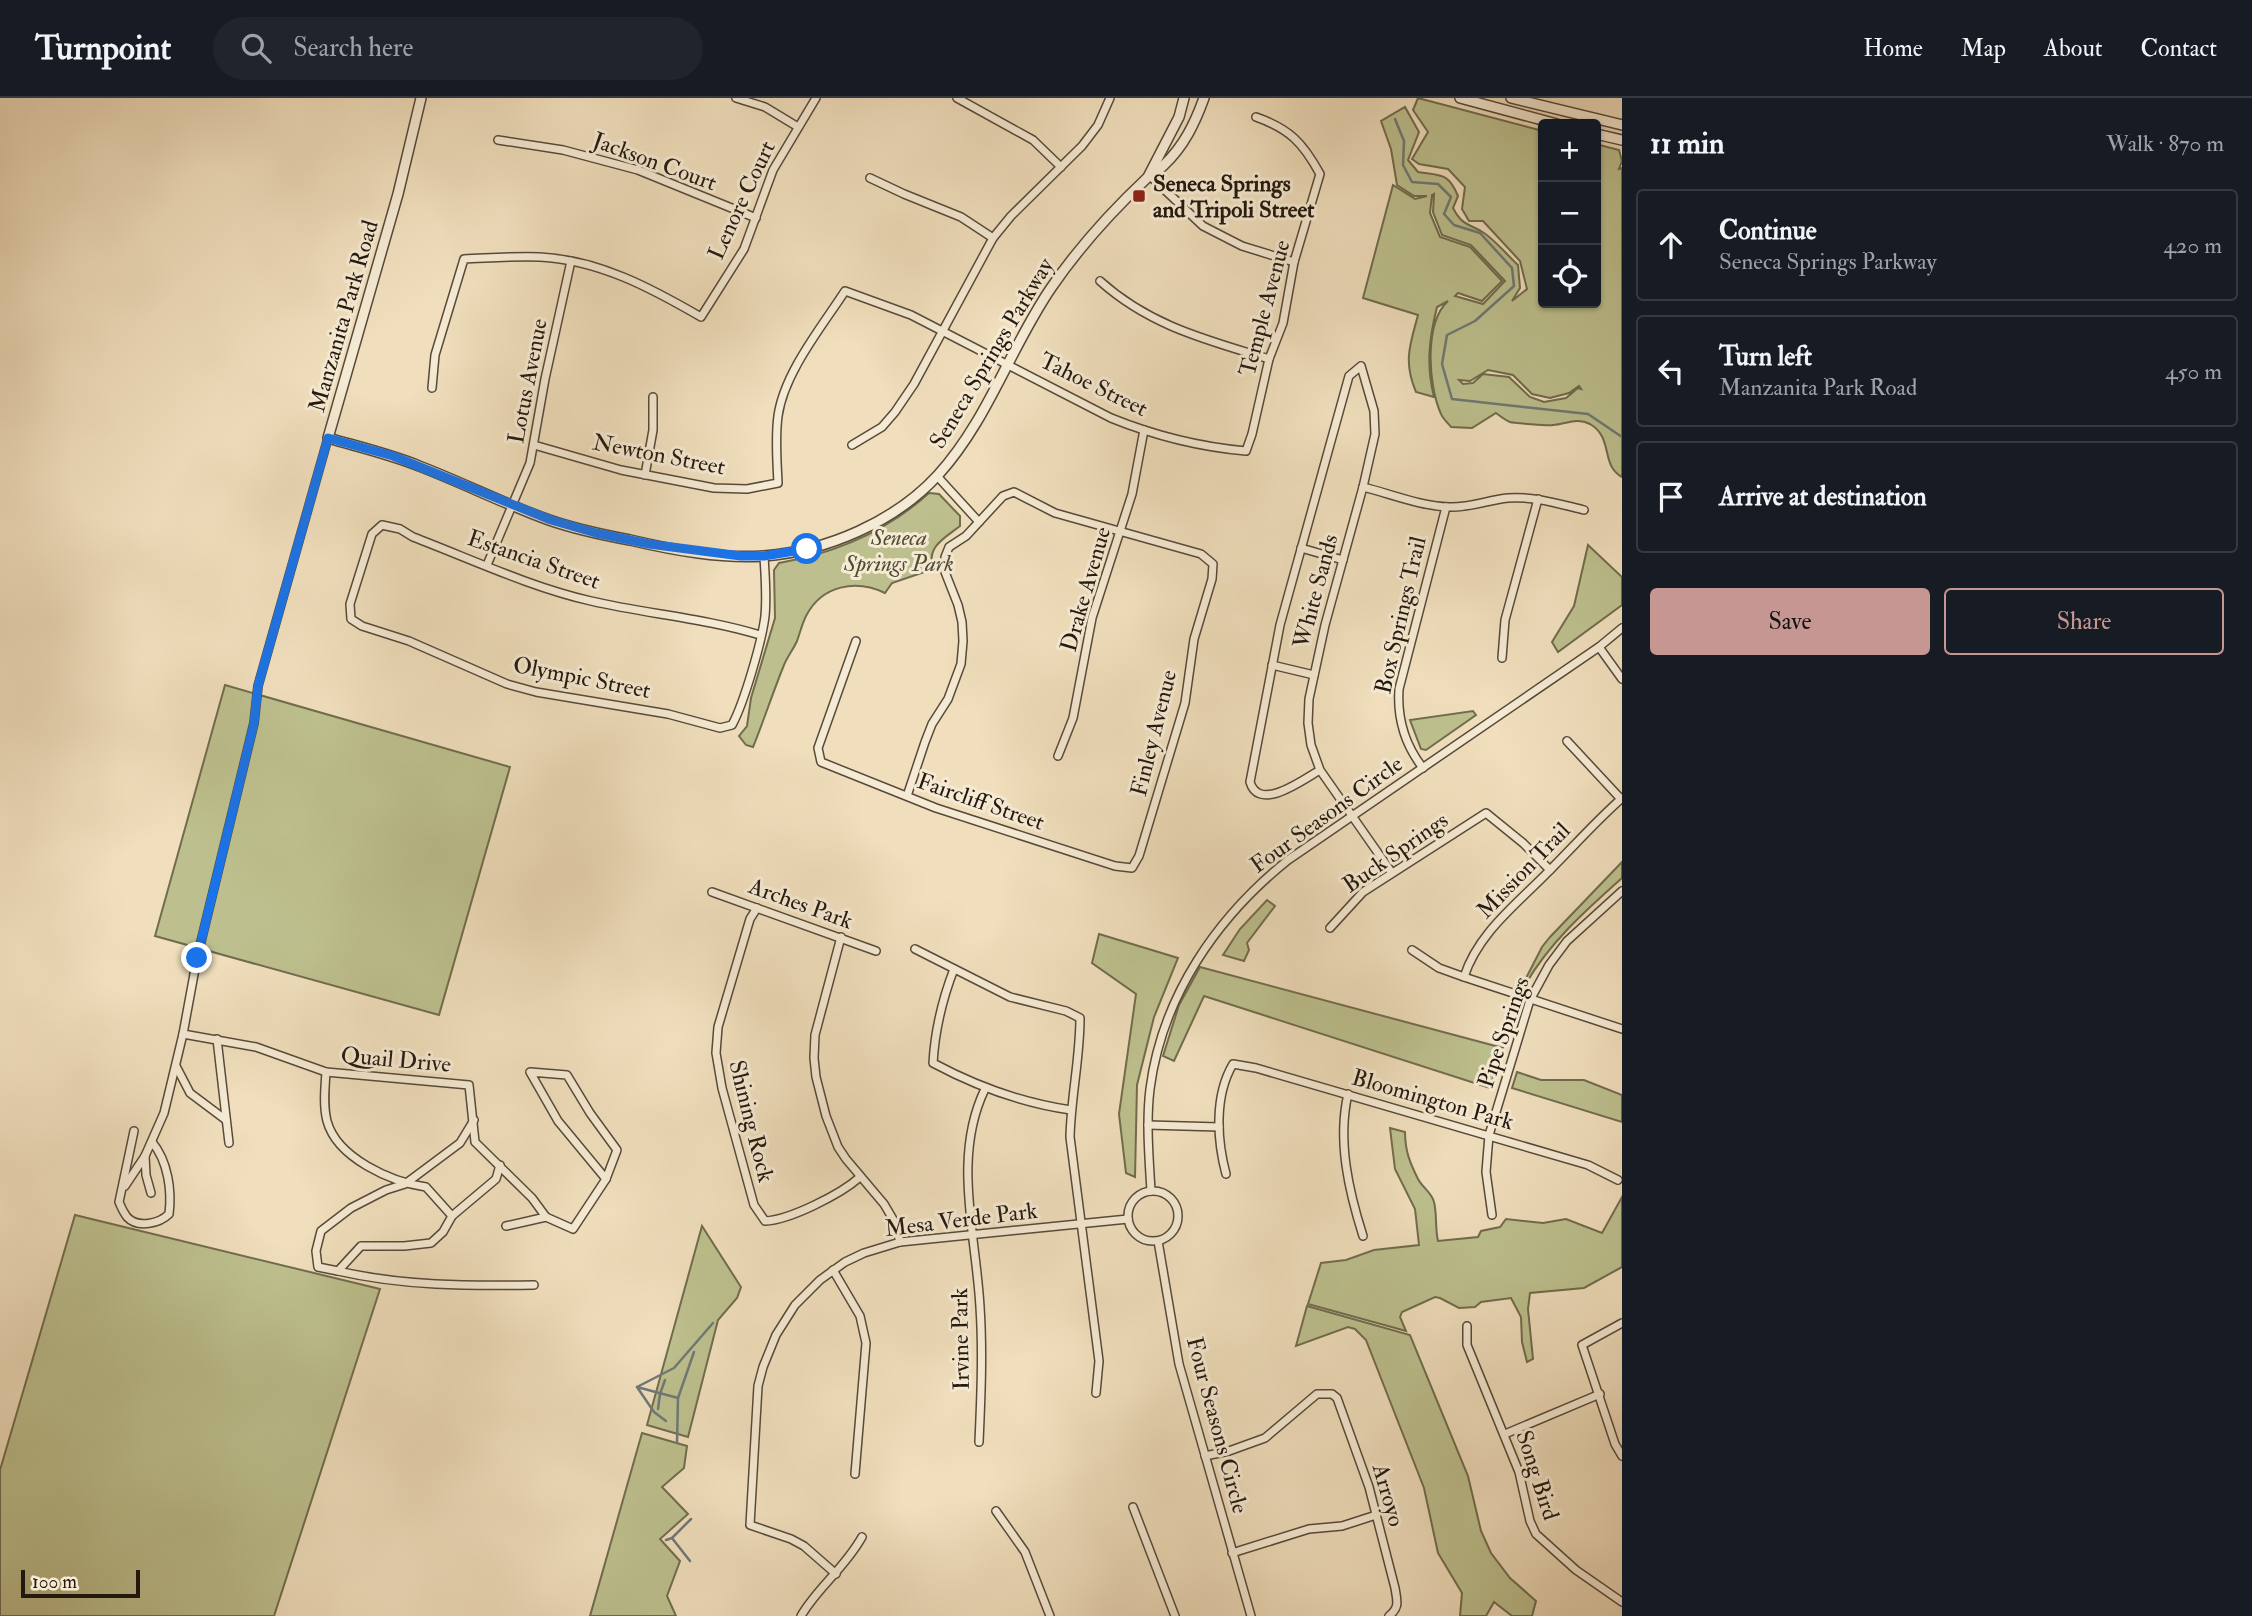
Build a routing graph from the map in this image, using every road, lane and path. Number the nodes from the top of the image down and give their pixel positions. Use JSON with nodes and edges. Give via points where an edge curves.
{"nodes":[{"id":1,"x":421,"y":98,"type":"edge"},
{"id":2,"x":736,"y":98,"type":"edge"},
{"id":3,"x":816,"y":98,"type":"edge"},
{"id":4,"x":957,"y":98,"type":"edge"},
{"id":5,"x":1110,"y":98,"type":"edge"},
{"id":6,"x":1184,"y":98,"type":"edge"},
{"id":7,"x":1204,"y":98,"type":"edge"},
{"id":8,"x":1460,"y":98,"type":"edge"},
{"id":9,"x":1511,"y":98,"type":"edge"},
{"id":10,"x":1256,"y":117,"type":"dead end"},
{"id":11,"x":1538,"y":119,"type":"edge"},
{"id":12,"x":1618,"y":125,"type":"edge"},
{"id":13,"x":797,"y":127,"type":"junction"},
{"id":14,"x":1601,"y":135,"type":"edge"},
{"id":15,"x":1619,"y":139,"type":"edge"},
{"id":16,"x":498,"y":140,"type":"dead end"},
{"id":17,"x":1061,"y":167,"type":"junction"},
{"id":18,"x":1149,"y":176,"type":"junction"},
{"id":19,"x":870,"y":178,"type":"dead end"},
{"id":20,"x":756,"y":218,"type":"junction"},
{"id":21,"x":993,"y":238,"type":"junction"},
{"id":22,"x":571,"y":261,"type":"junction"},
{"id":23,"x":1294,"y":262,"type":"junction"},
{"id":24,"x":1100,"y":281,"type":"dead end"},
{"id":25,"x":943,"y":330,"type":"junction"},
{"id":26,"x":1269,"y":359,"type":"junction"},
{"id":27,"x":1008,"y":363,"type":"junction"},
{"id":28,"x":432,"y":388,"type":"dead end"},
{"id":29,"x":653,"y":397,"type":"dead end"},
{"id":30,"x":1144,"y":430,"type":"junction"},
{"id":31,"x":328,"y":438,"type":"junction"},
{"id":32,"x":534,"y":445,"type":"junction"},
{"id":33,"x":852,"y":446,"type":"dead end"},
{"id":34,"x":1246,"y":451,"type":"joint"},
{"id":35,"x":645,"y":475,"type":"junction"},
{"id":36,"x":937,"y":476,"type":"junction"},
{"id":37,"x":778,"y":483,"type":"joint"},
{"id":38,"x":1363,"y":487,"type":"junction"},
{"id":39,"x":1538,"y":499,"type":"junction"},
{"id":40,"x":512,"y":505,"type":"junction"},
{"id":41,"x":1446,"y":507,"type":"junction"},
{"id":42,"x":1584,"y":510,"type":"dead end"},
{"id":43,"x":979,"y":522,"type":"junction"},
{"id":44,"x":1121,"y":530,"type":"junction"},
{"id":45,"x":1301,"y":548,"type":"junction"},
{"id":46,"x":764,"y":556,"type":"junction"},
{"id":47,"x":1343,"y":560,"type":"junction"},
{"id":48,"x":487,"y":565,"type":"junction"},
{"id":49,"x":351,"y":619,"type":"joint"},
{"id":50,"x":1622,"y":628,"type":"edge"},
{"id":51,"x":760,"y":635,"type":"junction"},
{"id":52,"x":856,"y":641,"type":"dead end"},
{"id":53,"x":1599,"y":647,"type":"junction"},
{"id":54,"x":1502,"y":658,"type":"dead end"},
{"id":55,"x":1272,"y":665,"type":"junction"},
{"id":56,"x":1314,"y":675,"type":"junction"},
{"id":57,"x":1622,"y":679,"type":"edge"},
{"id":58,"x":1567,"y":741,"type":"dead end"},
{"id":59,"x":1058,"y":756,"type":"dead end"},
{"id":60,"x":1423,"y":768,"type":"junction"},
{"id":61,"x":1320,"y":770,"type":"junction"},
{"id":62,"x":907,"y":796,"type":"junction"},
{"id":63,"x":1621,"y":799,"type":"edge"},
{"id":64,"x":1352,"y":817,"type":"junction"},
{"id":65,"x":1132,"y":868,"type":"joint"},
{"id":66,"x":1550,"y":870,"type":"junction"},
{"id":67,"x":1392,"y":873,"type":"junction"},
{"id":68,"x":1622,"y":891,"type":"edge"},
{"id":69,"x":712,"y":892,"type":"dead end"},
{"id":70,"x":757,"y":908,"type":"junction"},
{"id":71,"x":1330,"y":928,"type":"dead end"},
{"id":72,"x":841,"y":937,"type":"junction"},
{"id":73,"x":915,"y":949,"type":"dead end"},
{"id":74,"x":1412,"y":950,"type":"dead end"},
{"id":75,"x":876,"y":951,"type":"dead end"},
{"id":76,"x":954,"y":969,"type":"junction"},
{"id":77,"x":1464,"y":977,"type":"junction"},
{"id":78,"x":1530,"y":1000,"type":"junction"},
{"id":79,"x":1622,"y":1029,"type":"edge"},
{"id":80,"x":183,"y":1034,"type":"junction"},
{"id":81,"x":217,"y":1039,"type":"junction"},
{"id":82,"x":176,"y":1065,"type":"junction"},
{"id":83,"x":326,"y":1072,"type":"junction"},
{"id":84,"x":985,"y":1089,"type":"junction"},
{"id":85,"x":1348,"y":1094,"type":"junction"},
{"id":86,"x":1071,"y":1110,"type":"junction"},
{"id":87,"x":474,"y":1120,"type":"junction"},
{"id":88,"x":226,"y":1121,"type":"junction"},
{"id":89,"x":1148,"y":1125,"type":"junction"},
{"id":90,"x":1219,"y":1127,"type":"junction"},
{"id":91,"x":134,"y":1131,"type":"dead end"},
{"id":92,"x":1489,"y":1135,"type":"junction"},
{"id":93,"x":152,"y":1142,"type":"junction"},
{"id":94,"x":229,"y":1143,"type":"dead end"},
{"id":95,"x":145,"y":1156,"type":"junction"},
{"id":96,"x":500,"y":1165,"type":"junction"},
{"id":97,"x":1226,"y":1174,"type":"dead end"},
{"id":98,"x":860,"y":1177,"type":"junction"},
{"id":99,"x":606,"y":1179,"type":"junction"},
{"id":100,"x":1618,"y":1180,"type":"dead end"},
{"id":101,"x":405,"y":1184,"type":"junction"},
{"id":102,"x":125,"y":1186,"type":"dead end"},
{"id":103,"x":1151,"y":1191,"type":"junction"},
{"id":104,"x":151,"y":1193,"type":"dead end"},
{"id":105,"x":1492,"y":1215,"type":"dead end"},
{"id":106,"x":452,"y":1216,"type":"junction"},
{"id":107,"x":546,"y":1217,"type":"junction"},
{"id":108,"x":1128,"y":1219,"type":"junction"},
{"id":109,"x":1081,"y":1224,"type":"junction"},
{"id":110,"x":506,"y":1226,"type":"dead end"},
{"id":111,"x":973,"y":1235,"type":"junction"},
{"id":112,"x":1363,"y":1236,"type":"dead end"},
{"id":113,"x":1158,"y":1241,"type":"junction"},
{"id":114,"x":900,"y":1242,"type":"junction"},
{"id":115,"x":833,"y":1270,"type":"junction"},
{"id":116,"x":338,"y":1271,"type":"junction"},
{"id":117,"x":534,"y":1285,"type":"dead end"},
{"id":118,"x":1622,"y":1323,"type":"edge"},
{"id":119,"x":1467,"y":1326,"type":"dead end"},
{"id":120,"x":1096,"y":1393,"type":"dead end"},
{"id":121,"x":1600,"y":1394,"type":"junction"},
{"id":122,"x":1505,"y":1434,"type":"junction"},
{"id":123,"x":979,"y":1442,"type":"dead end"},
{"id":124,"x":1205,"y":1456,"type":"junction"},
{"id":125,"x":1622,"y":1456,"type":"edge"},
{"id":126,"x":855,"y":1474,"type":"dead end"},
{"id":127,"x":1133,"y":1507,"type":"dead end"},
{"id":128,"x":996,"y":1511,"type":"dead end"},
{"id":129,"x":1376,"y":1515,"type":"junction"},
{"id":130,"x":862,"y":1537,"type":"dead end"},
{"id":131,"x":1232,"y":1553,"type":"junction"},
{"id":132,"x":836,"y":1574,"type":"junction"},
{"id":133,"x":1622,"y":1602,"type":"edge"},
{"id":134,"x":801,"y":1616,"type":"edge"},
{"id":135,"x":1050,"y":1616,"type":"edge"},
{"id":136,"x":1175,"y":1616,"type":"edge"},
{"id":137,"x":1251,"y":1616,"type":"edge"},
{"id":138,"x":1389,"y":1616,"type":"edge"}],
"edges":[{"from":1,"to":31,"type":"street","name":"Manzanita Park Road"},
{"from":2,"to":13,"type":"street","via":[[765,107]]},
{"from":3,"to":13,"type":"street","name":"Lenore Court"},
{"from":4,"to":17,"type":"street","via":[[1033,140]]},
{"from":5,"to":17,"type":"street","via":[[1090,135]]},
{"from":6,"to":18,"type":"street","name":"Seneca Springs Parkway"},
{"from":7,"to":18,"type":"street","name":"Seneca Springs Parkway","via":[[1176,153]]},
{"from":8,"to":11,"type":"street"},
{"from":9,"to":12,"type":"street"},
{"from":10,"to":23,"type":"street","name":"Temple Avenue","via":[[1290,133],[1320,174]]},
{"from":13,"to":20,"type":"street","name":"Lenore Court","via":[[773,170]]},
{"from":14,"to":15,"type":"street"},
{"from":16,"to":20,"type":"street","name":"Jackson Court","via":[[563,150],[638,170]]},
{"from":17,"to":21,"type":"street"},
{"from":18,"to":23,"type":"street","via":[[1203,226],[1241,246]]},
{"from":18,"to":27,"type":"street","name":"Seneca Springs Parkway","via":[[1072,259]]},
{"from":19,"to":21,"type":"street","via":[[961,217]]},
{"from":20,"to":22,"type":"street","name":"Lenore Court","via":[[744,249],[701,317],[630,279]]},
{"from":21,"to":25,"type":"street"},
{"from":22,"to":28,"type":"street","via":[[516,256],[464,260],[435,355]]},
{"from":22,"to":32,"type":"street","name":"Lotus Avenue"},
{"from":23,"to":26,"type":"street","name":"Temple Avenue","via":[[1287,307]]},
{"from":24,"to":26,"type":"street","via":[[1121,300],[1163,324]]},
{"from":25,"to":27,"type":"street","name":"Tahoe Street"},
{"from":25,"to":33,"type":"street","via":[[895,412],[882,427]]},
{"from":25,"to":37,"type":"street","name":"Tahoe Street","via":[[845,291],[789,378],[782,397],[776,447]]},
{"from":26,"to":34,"type":"street","name":"Temple Avenue"},
{"from":27,"to":30,"type":"street","name":"Tahoe Street","via":[[1111,418]]},
{"from":27,"to":36,"type":"street","name":"Seneca Springs Parkway","via":[[967,439]]},
{"from":29,"to":35,"type":"street"},
{"from":30,"to":34,"type":"street","name":"Tahoe Street"},
{"from":30,"to":44,"type":"street","name":"Drake Avenue"},
{"from":31,"to":40,"type":"street","name":"Seneca Springs Parkway","via":[[405,461]]},
{"from":31,"to":80,"type":"street","name":"Manzanita Park Road","via":[[258,686],[254,723]]},
{"from":32,"to":35,"type":"street","name":"Newton Street"},
{"from":32,"to":40,"type":"street","name":"Lotus Avenue"},
{"from":35,"to":37,"type":"street","name":"Newton Street","via":[[714,488],[747,489]]},
{"from":36,"to":43,"type":"street"},
{"from":36,"to":46,"type":"street","name":"Seneca Springs Parkway","via":[[901,507],[872,524],[807,549]]},
{"from":38,"to":41,"type":"street"},
{"from":38,"to":45,"type":"street","name":"White Sands","via":[[1375,423],[1361,366],[1349,376]]},
{"from":38,"to":47,"type":"street","name":"White Sands"},
{"from":39,"to":41,"type":"street","via":[[1509,498]]},
{"from":39,"to":42,"type":"street"},
{"from":39,"to":54,"type":"street","via":[[1505,620]]},
{"from":40,"to":46,"type":"street","name":"Seneca Springs Parkway","via":[[551,520],[649,544]]},
{"from":40,"to":48,"type":"street","name":"Lotus Avenue"},
{"from":41,"to":60,"type":"street","name":"Box Springs Trail","via":[[1399,689],[1401,723]]},
{"from":43,"to":44,"type":"street","via":[[1003,496],[1014,492],[1055,513]]},
{"from":43,"to":62,"type":"street","via":[[949,547],[944,557],[962,622],[961,664],[928,733]]},
{"from":44,"to":59,"type":"street","name":"Drake Avenue","via":[[1092,618],[1073,718]]},
{"from":44,"to":65,"type":"street","name":"Finley Avenue","via":[[1201,554],[1213,564],[1194,639],[1185,703]]},
{"from":45,"to":47,"type":"street"},
{"from":45,"to":55,"type":"street"},
{"from":46,"to":51,"type":"street","via":[[765,617]]},
{"from":47,"to":56,"type":"street","name":"White Sands"},
{"from":48,"to":49,"type":"street","name":"Estancia Street","via":[[382,525],[372,534],[350,604]]},
{"from":48,"to":51,"type":"street","name":"Estancia Street","via":[[592,601],[689,617]]},
{"from":49,"to":51,"type":"street","name":"Olympic Street","via":[[507,684],[720,728],[732,725],[739,713]]},
{"from":50,"to":53,"type":"street","name":"Four Seasons Circle"},
{"from":52,"to":62,"type":"street","name":"Faircliff Street","via":[[818,748],[821,762]]},
{"from":53,"to":57,"type":"street"},
{"from":53,"to":60,"type":"street","name":"Four Seasons Circle"},
{"from":55,"to":56,"type":"street"},
{"from":55,"to":61,"type":"street","via":[[1251,786],[1257,792],[1278,794]]},
{"from":56,"to":61,"type":"street","name":"White Sands","via":[[1307,723]]},
{"from":58,"to":63,"type":"street"},
{"from":60,"to":64,"type":"street","name":"Four Seasons Circle"},
{"from":61,"to":64,"type":"street","name":"White Sands"},
{"from":62,"to":65,"type":"street","name":"Faircliff Street","via":[[990,827]]},
{"from":63,"to":66,"type":"street","name":"Mission Trail"},
{"from":64,"to":67,"type":"street","name":"White Sands"},
{"from":64,"to":89,"type":"street","name":"Four Seasons Circle","via":[[1265,878],[1211,939],[1186,978],[1162,1037],[1150,1090]]},
{"from":66,"to":67,"type":"street","name":"Buck Springs","via":[[1486,813]]},
{"from":66,"to":77,"type":"street","name":"Mission Trail","via":[[1481,941]]},
{"from":67,"to":71,"type":"street","name":"Buck Springs","via":[[1363,892]]},
{"from":68,"to":78,"type":"street","name":"Pipe Springs","via":[[1561,947]]},
{"from":69,"to":70,"type":"street","name":"Arches Park"},
{"from":70,"to":72,"type":"street","name":"Arches Park"},
{"from":70,"to":98,"type":"street","name":"Shining Rock","via":[[718,1027],[716,1053],[754,1205],[765,1221],[779,1220],[834,1195]]},
{"from":72,"to":75,"type":"street","name":"Arches Park"},
{"from":72,"to":98,"type":"street","via":[[815,1035],[814,1058],[832,1134]]},
{"from":73,"to":76,"type":"street"},
{"from":74,"to":77,"type":"street","via":[[1439,968]]},
{"from":76,"to":84,"type":"street","via":[[935,1029],[933,1063]]},
{"from":76,"to":86,"type":"street","via":[[1010,997],[1080,1018]]},
{"from":77,"to":78,"type":"street"},
{"from":78,"to":79,"type":"street"},
{"from":78,"to":92,"type":"street","name":"Pipe Springs"},
{"from":80,"to":81,"type":"street"},
{"from":80,"to":82,"type":"street","name":"Manzanita Park Road"},
{"from":81,"to":83,"type":"street","via":[[256,1047]]},
{"from":81,"to":88,"type":"street"},
{"from":82,"to":88,"type":"street","via":[[190,1093]]},
{"from":82,"to":93,"type":"street","name":"Manzanita Park Road"},
{"from":83,"to":87,"type":"street","name":"Quail Drive","via":[[469,1085]]},
{"from":83,"to":101,"type":"street","via":[[327,1122],[342,1147]]},
{"from":84,"to":86,"type":"street"},
{"from":84,"to":111,"type":"street","name":"Irvine Park","via":[[968,1150]]},
{"from":85,"to":90,"type":"street","name":"Bloomington Park","via":[[1233,1064],[1224,1084]]},
{"from":85,"to":92,"type":"street","name":"Bloomington Park"},
{"from":85,"to":112,"type":"street","via":[[1343,1138]]},
{"from":86,"to":109,"type":"street"},
{"from":87,"to":96,"type":"street","via":[[475,1142]]},
{"from":87,"to":101,"type":"street","via":[[460,1143]]},
{"from":88,"to":94,"type":"street"},
{"from":89,"to":90,"type":"street"},
{"from":89,"to":103,"type":"street","name":"Four Seasons Circle"},
{"from":90,"to":97,"type":"street"},
{"from":91,"to":93,"type":"street","via":[[119,1202],[135,1222],[162,1221],[169,1214],[172,1194],[159,1150]]},
{"from":92,"to":100,"type":"street","name":"Bloomington Park","via":[[1588,1165]]},
{"from":92,"to":105,"type":"street","name":"Pipe Springs","via":[[1486,1172]]},
{"from":93,"to":95,"type":"street","name":"Manzanita Park Road"},
{"from":95,"to":102,"type":"street","name":"Manzanita Park Road"},
{"from":95,"to":104,"type":"street"},
{"from":96,"to":106,"type":"street","via":[[496,1179]]},
{"from":96,"to":107,"type":"street"},
{"from":98,"to":114,"type":"street","via":[[884,1203]]},
{"from":99,"to":99,"type":"street","via":[[617,1150],[567,1075],[530,1072],[558,1121]]},
{"from":99,"to":107,"type":"street","via":[[573,1229]]},
{"from":101,"to":106,"type":"street","via":[[426,1187]]},
{"from":101,"to":116,"type":"street","via":[[351,1208],[321,1231],[318,1267]]},
{"from":103,"to":108,"type":"street","via":[[1136,1197]]},
{"from":103,"to":113,"type":"street","via":[[1167,1195],[1177,1208],[1177,1225]]},
{"from":106,"to":116,"type":"street","via":[[431,1243],[361,1246]]},
{"from":107,"to":110,"type":"street"},
{"from":108,"to":109,"type":"street","name":"Mesa Verde Park"},
{"from":108,"to":113,"type":"street","via":[[1135,1234]]},
{"from":109,"to":111,"type":"street","name":"Mesa Verde Park"},
{"from":109,"to":120,"type":"street","via":[[1099,1361]]},
{"from":111,"to":114,"type":"street","name":"Mesa Verde Park"},
{"from":111,"to":123,"type":"street","name":"Irvine Park","via":[[982,1344]]},
{"from":113,"to":124,"type":"street","name":"Four Seasons Circle","via":[[1179,1364]]},
{"from":114,"to":115,"type":"street","name":"Mesa Verde Park","via":[[864,1253]]},
{"from":115,"to":126,"type":"street","via":[[860,1316],[866,1343]]},
{"from":115,"to":132,"type":"street","name":"Mesa Verde Park","via":[[795,1305],[762,1367],[755,1410],[750,1525],[804,1546]]},
{"from":116,"to":117,"type":"street","via":[[441,1286]]},
{"from":118,"to":121,"type":"street","via":[[1581,1345]]},
{"from":119,"to":122,"type":"street","name":"Song Bird","via":[[1467,1345]]},
{"from":121,"to":122,"type":"street"},
{"from":121,"to":125,"type":"street"},
{"from":122,"to":133,"type":"street","name":"Song Bird","via":[[1536,1534]]},
{"from":124,"to":129,"type":"street","name":"Arroyo","via":[[1265,1438],[1317,1394],[1332,1394],[1343,1413]]},
{"from":124,"to":131,"type":"street","name":"Four Seasons Circle"},
{"from":127,"to":136,"type":"street"},
{"from":128,"to":135,"type":"street","via":[[1025,1552]]},
{"from":129,"to":131,"type":"street"},
{"from":129,"to":138,"type":"street","name":"Arroyo","via":[[1398,1604]]},
{"from":130,"to":132,"type":"street"},
{"from":131,"to":137,"type":"street","name":"Four Seasons Circle"},
{"from":132,"to":134,"type":"street"}]}
